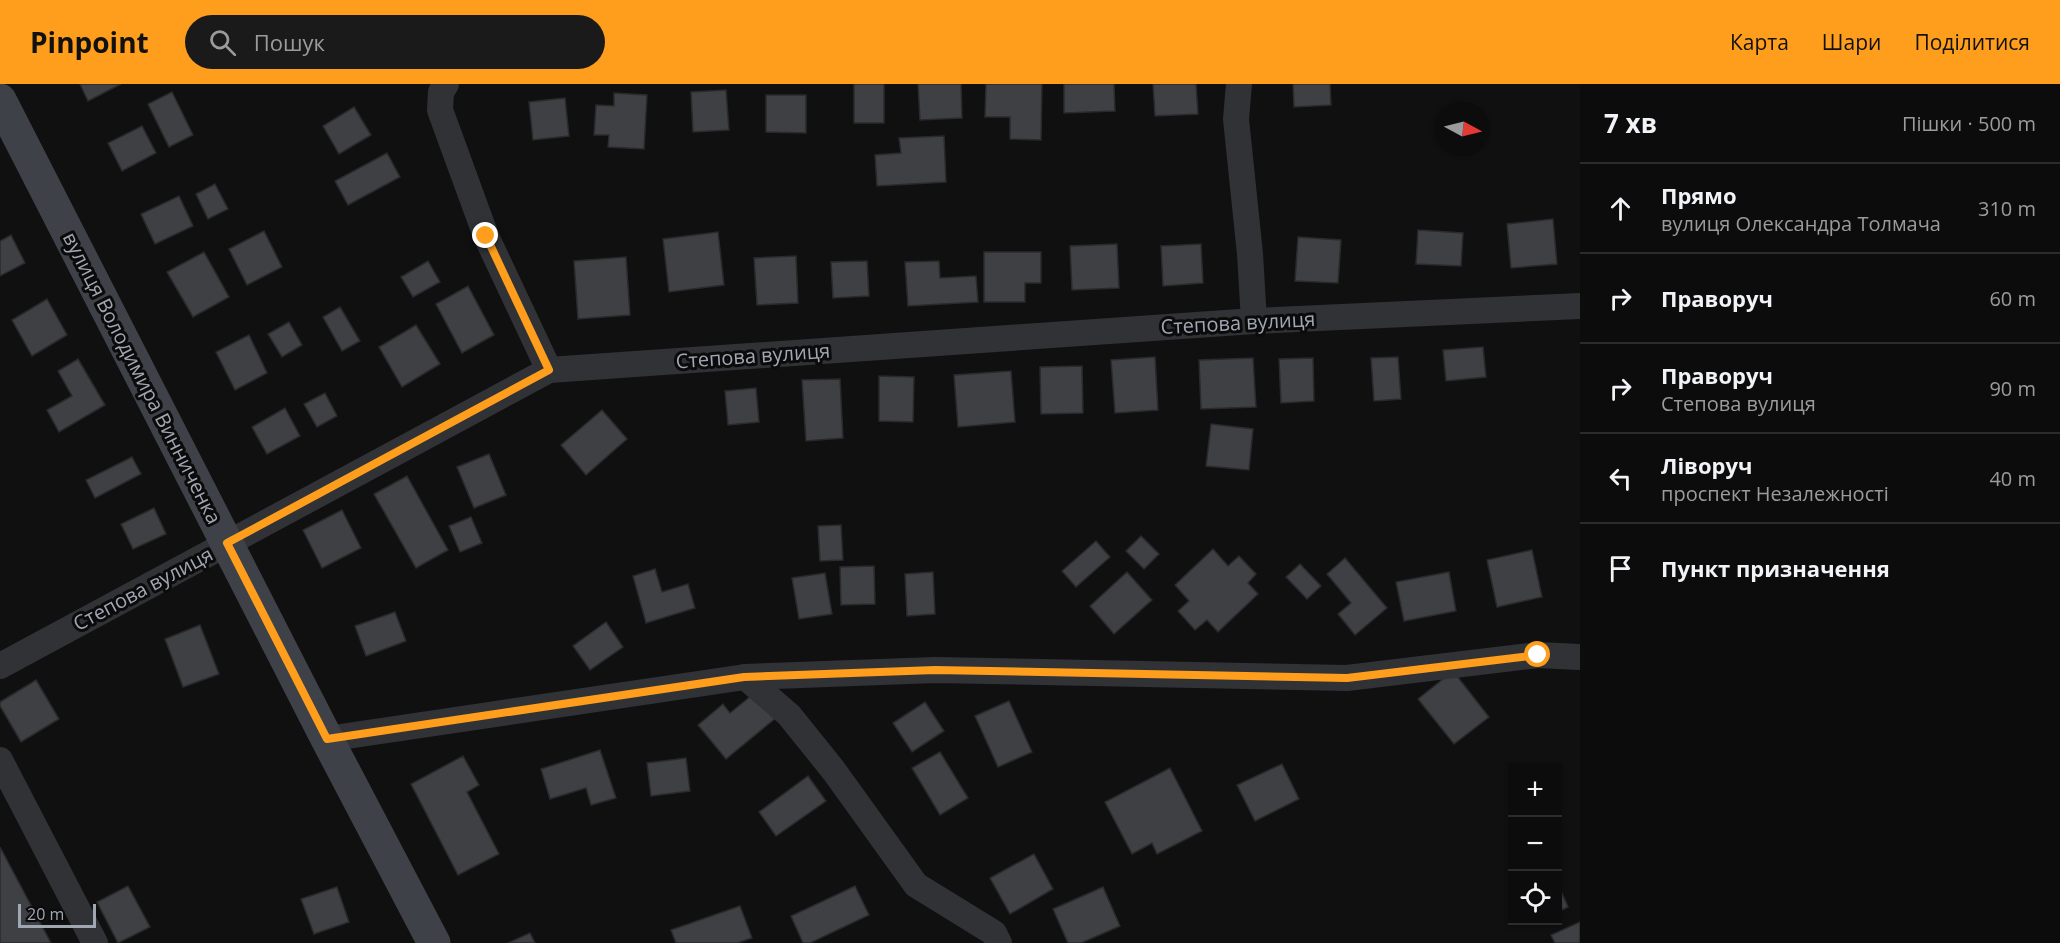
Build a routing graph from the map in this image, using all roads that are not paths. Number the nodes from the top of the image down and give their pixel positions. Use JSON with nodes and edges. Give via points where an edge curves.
{"nodes":[{"id":1,"x":446,"y":84,"type":"edge"},
{"id":2,"x":1239,"y":84,"type":"edge"},
{"id":3,"x":0,"y":100,"type":"edge"},
{"id":4,"x":1580,"y":306,"type":"edge"},
{"id":5,"x":1254,"y":321,"type":"junction"},
{"id":6,"x":549,"y":370,"type":"junction"},
{"id":7,"x":227,"y":543,"type":"junction"},
{"id":8,"x":1580,"y":657,"type":"edge"},
{"id":9,"x":0,"y":666,"type":"edge"},
{"id":10,"x":744,"y":677,"type":"junction"},
{"id":11,"x":327,"y":739,"type":"junction"},
{"id":12,"x":0,"y":760,"type":"edge"},
{"id":13,"x":95,"y":943,"type":"edge"},
{"id":14,"x":434,"y":943,"type":"edge"},
{"id":15,"x":999,"y":943,"type":"edge"}],
"edges":[{"from":1,"to":6,"type":"street","via":[[441,92],[444,121],[486,236]]},
{"from":2,"to":5,"type":"street","via":[[1236,119]]},
{"from":3,"to":7,"type":"main road","name":"вулиця Володимира Винниченка"},
{"from":4,"to":5,"type":"street","name":"Степова вулиця"},
{"from":5,"to":6,"type":"street","name":"Степова вулиця"},
{"from":6,"to":7,"type":"street","name":"Степова вулиця"},
{"from":7,"to":9,"type":"street","name":"Степова вулиця"},
{"from":7,"to":11,"type":"main road","name":"вулиця Володимира Винниченка"},
{"from":8,"to":10,"type":"street","via":[[1538,655],[1347,678],[935,670]]},
{"from":10,"to":11,"type":"street"},
{"from":10,"to":15,"type":"street","via":[[789,715],[916,885],[994,933]]},
{"from":11,"to":14,"type":"main road","name":"вулиця Володимира Винниченка"},
{"from":12,"to":13,"type":"street"}]}
